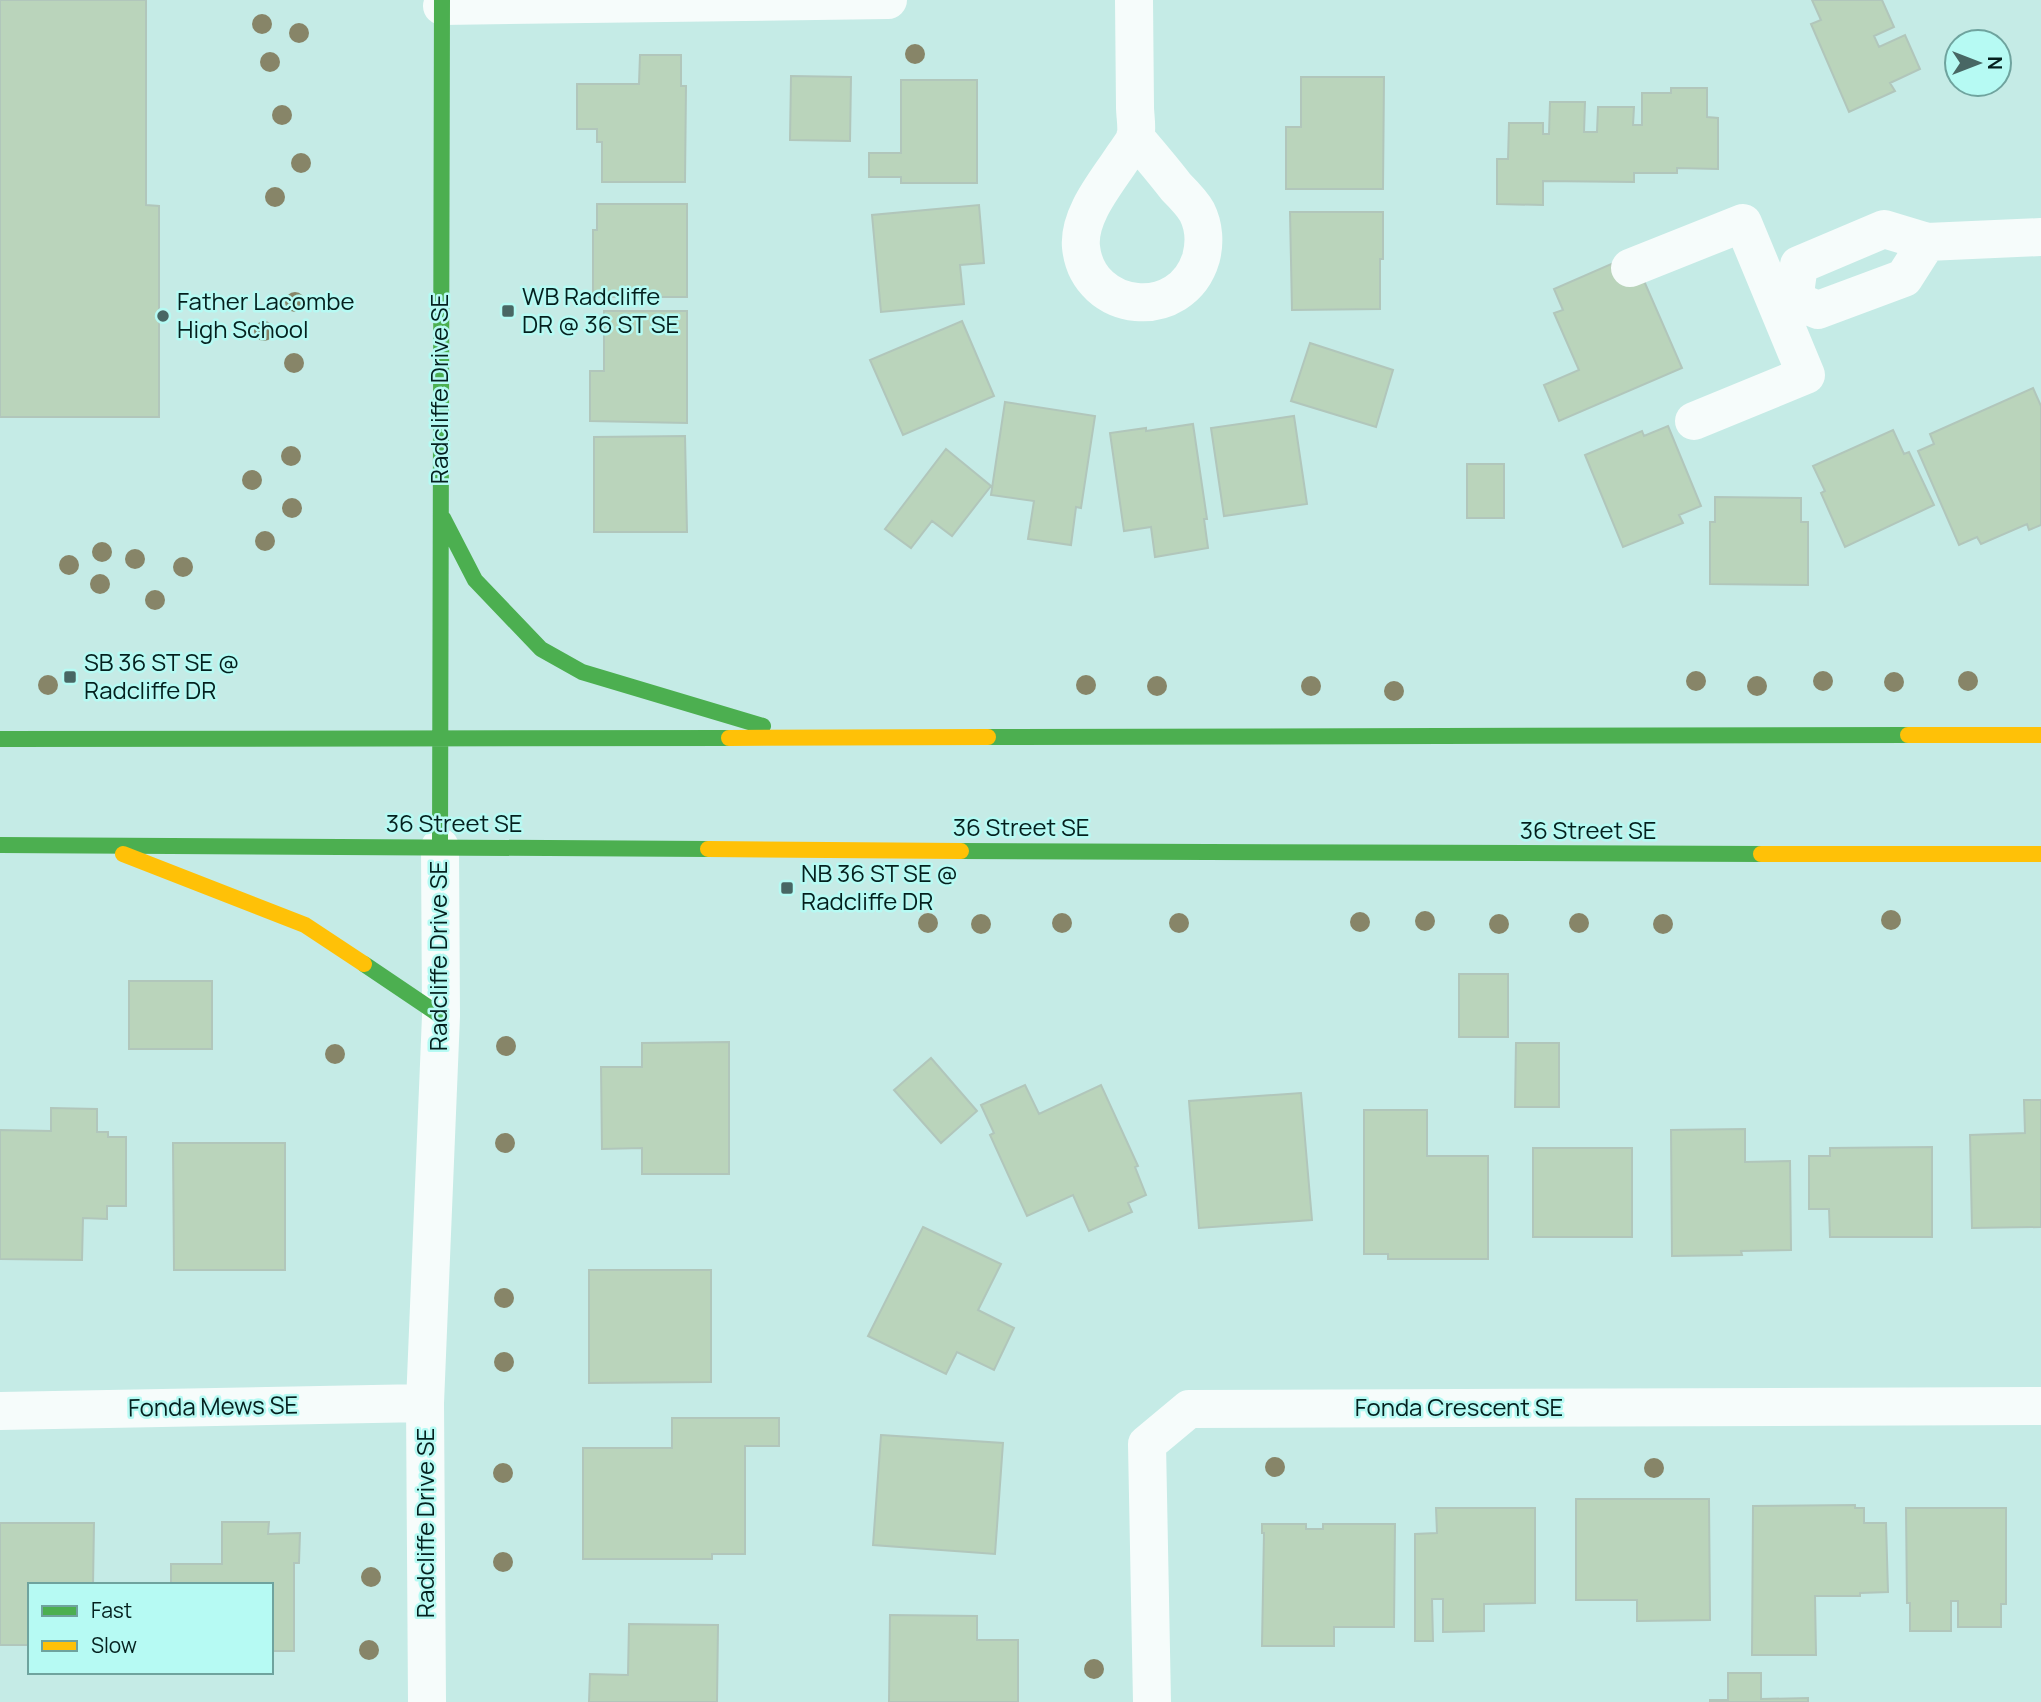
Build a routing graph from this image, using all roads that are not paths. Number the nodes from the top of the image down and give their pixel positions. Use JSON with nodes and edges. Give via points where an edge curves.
{"nodes":[{"id":1,"x":888,"y":0,"type":"edge"},
{"id":2,"x":1134,"y":0,"type":"edge"},
{"id":3,"x":442,"y":3,"type":"edge"},
{"id":4,"x":1135,"y":137,"type":"dead end"},
{"id":5,"x":2041,"y":237,"type":"edge"},
{"id":6,"x":1927,"y":242,"type":"junction"},
{"id":7,"x":1630,"y":268,"type":"dead end"},
{"id":8,"x":1786,"y":303,"type":"junction"},
{"id":9,"x":1694,"y":421,"type":"dead end"},
{"id":10,"x":440,"y":512,"type":"junction"},
{"id":11,"x":2041,"y":735,"type":"edge"},
{"id":12,"x":802,"y":738,"type":"junction"},
{"id":13,"x":0,"y":739,"type":"edge"},
{"id":14,"x":440,"y":739,"type":"junction"},
{"id":15,"x":0,"y":845,"type":"edge"},
{"id":16,"x":102,"y":845,"type":"junction"},
{"id":17,"x":440,"y":847,"type":"junction"},
{"id":18,"x":2041,"y":854,"type":"edge"},
{"id":19,"x":441,"y":1016,"type":"junction"},
{"id":20,"x":425,"y":1403,"type":"junction"},
{"id":21,"x":2041,"y":1406,"type":"edge"},
{"id":22,"x":0,"y":1411,"type":"edge"},
{"id":23,"x":427,"y":1702,"type":"edge"},
{"id":24,"x":1152,"y":1702,"type":"edge"}],
"edges":[{"from":1,"to":3,"type":"street"},
{"from":2,"to":4,"type":"street"},
{"from":3,"to":10,"type":"main road","name":"Radcliffe Drive SE"},
{"from":5,"to":6,"type":"street"},
{"from":6,"to":8,"type":"street","via":[[1904,278],[1818,310]]},
{"from":6,"to":8,"type":"street","via":[[1884,229],[1798,265]]},
{"from":7,"to":8,"type":"street","via":[[1743,223]]},
{"from":8,"to":9,"type":"street","via":[[1806,376]]},
{"from":10,"to":12,"type":"main road","via":[[475,580],[541,649],[582,672]]},
{"from":10,"to":14,"type":"main road","name":"Radcliffe Drive SE"},
{"from":11,"to":12,"type":"main road"},
{"from":12,"to":14,"type":"main road"},
{"from":13,"to":14,"type":"main road"},
{"from":14,"to":17,"type":"main road","name":"Radcliffe Drive SE"},
{"from":15,"to":16,"type":"main road","name":"36 Street SE"},
{"from":16,"to":17,"type":"main road","name":"36 Street SE"},
{"from":16,"to":19,"type":"main road","via":[[305,925]]},
{"from":17,"to":18,"type":"main road","name":"36 Street SE"},
{"from":17,"to":19,"type":"street","name":"Radcliffe Drive SE"},
{"from":19,"to":20,"type":"street","name":"Radcliffe Drive SE"},
{"from":20,"to":22,"type":"street","name":"Fonda Mews SE"},
{"from":20,"to":23,"type":"street","name":"Radcliffe Drive SE"},
{"from":21,"to":24,"type":"street","name":"Fonda Crescent SE","via":[[1189,1409],[1147,1444]]}]}
